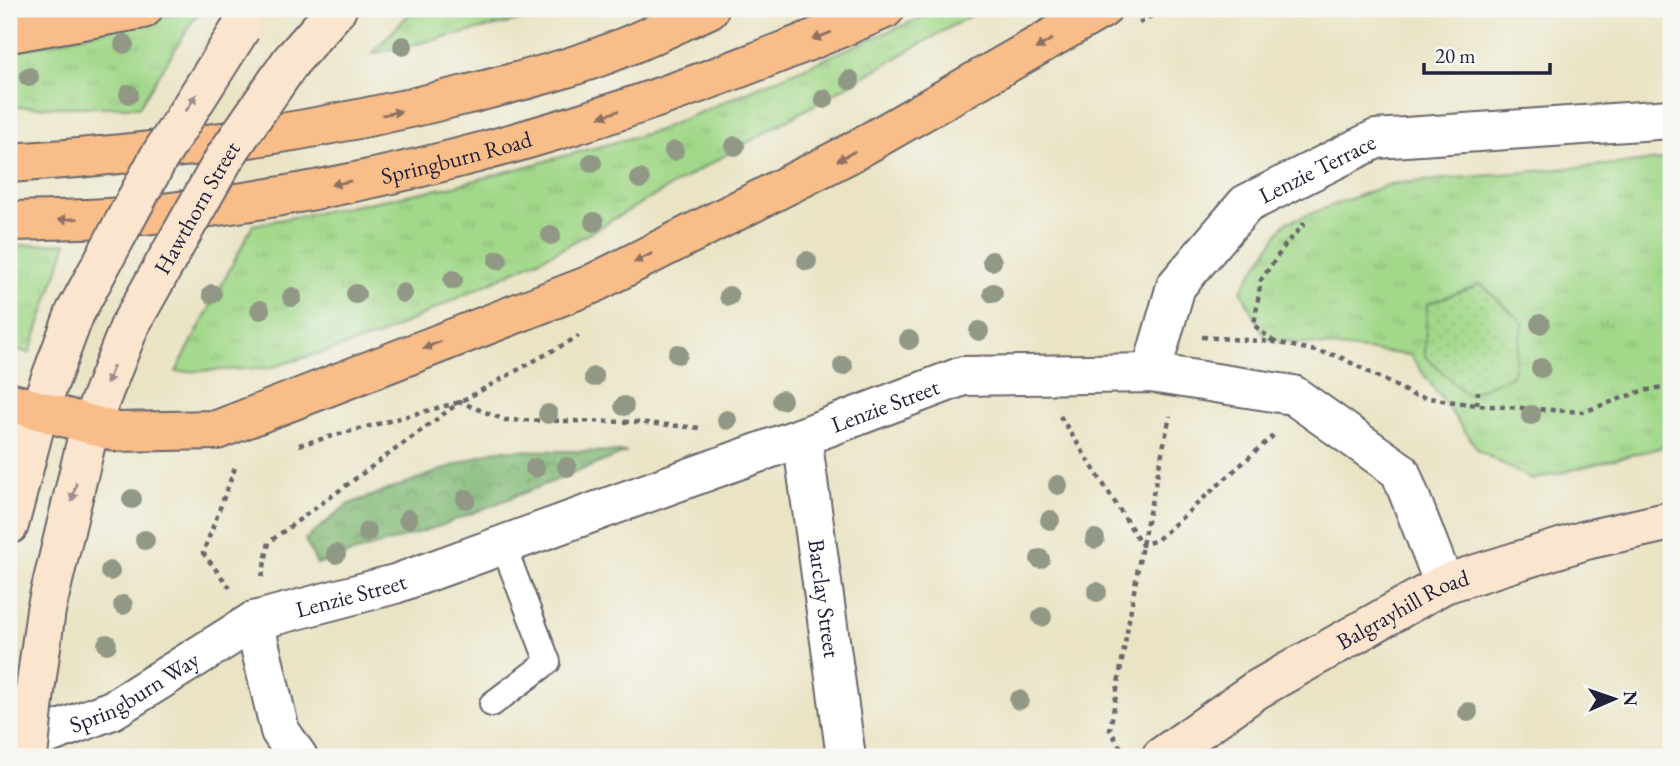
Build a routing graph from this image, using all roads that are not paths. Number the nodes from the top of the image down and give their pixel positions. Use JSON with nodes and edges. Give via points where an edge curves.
{"nodes":[{"id":1,"x":143,"y":9,"type":"edge"},
{"id":2,"x":709,"y":9,"type":"edge"},
{"id":3,"x":885,"y":9,"type":"edge"},
{"id":4,"x":1102,"y":9,"type":"edge"},
{"id":5,"x":316,"y":17,"type":"edge"},
{"id":6,"x":248,"y":18,"type":"edge"},
{"id":7,"x":9,"y":33,"type":"edge"},
{"id":8,"x":1671,"y":119,"type":"edge"},
{"id":9,"x":9,"y":163,"type":"edge"},
{"id":10,"x":9,"y":221,"type":"edge"},
{"id":11,"x":1164,"y":363,"type":"junction"},
{"id":12,"x":24,"y":406,"type":"edge"},
{"id":13,"x":90,"y":426,"type":"junction"},
{"id":14,"x":802,"y":438,"type":"junction"},
{"id":15,"x":1671,"y":521,"type":"edge"},
{"id":16,"x":9,"y":525,"type":"edge"},
{"id":17,"x":503,"y":545,"type":"junction"},
{"id":18,"x":1444,"y":584,"type":"junction"},
{"id":19,"x":254,"y":621,"type":"junction"},
{"id":20,"x":492,"y":704,"type":"dead end"},
{"id":21,"x":9,"y":749,"type":"edge"},
{"id":22,"x":28,"y":757,"type":"edge"},
{"id":23,"x":298,"y":757,"type":"edge"},
{"id":24,"x":846,"y":757,"type":"edge"},
{"id":25,"x":1161,"y":757,"type":"edge"}],
"edges":[{"from":1,"to":7,"type":"main road"},
{"from":9,"to":2,"type":"main road","one_way":true,"via":[[206,146],[416,107],[620,49]]},
{"from":3,"to":10,"type":"main road","name":"Springburn Road","one_way":true,"via":[[713,80],[452,161],[160,214]]},
{"from":4,"to":13,"type":"main road","one_way":true,"via":[[847,155],[590,285],[217,430],[117,432]]},
{"from":5,"to":13,"type":"street","name":"Hawthorn Street","one_way":true,"bridge":true,"via":[[225,157],[130,325]]},
{"from":12,"to":6,"type":"street","one_way":true,"bridge":true,"via":[[158,159]]},
{"from":8,"to":11,"type":"street","name":"Lenzie Terrace","via":[[1377,139],[1246,204],[1176,286]]},
{"from":11,"to":14,"type":"street","name":"Lenzie Street","via":[[962,376]]},
{"from":11,"to":18,"type":"street","name":"Lenzie Street","via":[[1293,396],[1400,471]]},
{"from":12,"to":13,"type":"main road"},
{"from":12,"to":16,"type":"street"},
{"from":13,"to":22,"type":"street","name":"Hawthorn Street","one_way":true,"bridge":true,"via":[[46,610]]},
{"from":14,"to":17,"type":"street","name":"Lenzie Street"},
{"from":14,"to":24,"type":"street","name":"Barclay Street"},
{"from":15,"to":18,"type":"street","name":"Balgrayhill Road","via":[[1586,540]]},
{"from":17,"to":19,"type":"street","name":"Lenzie Street","via":[[395,584]]},
{"from":17,"to":20,"type":"lane","via":[[548,662]]},
{"from":18,"to":25,"type":"street","name":"Balgrayhill Road","via":[[1256,690]]},
{"from":19,"to":21,"type":"street","name":"Springburn Way","via":[[112,710]]},
{"from":19,"to":23,"type":"street","via":[[280,731]]}]}
